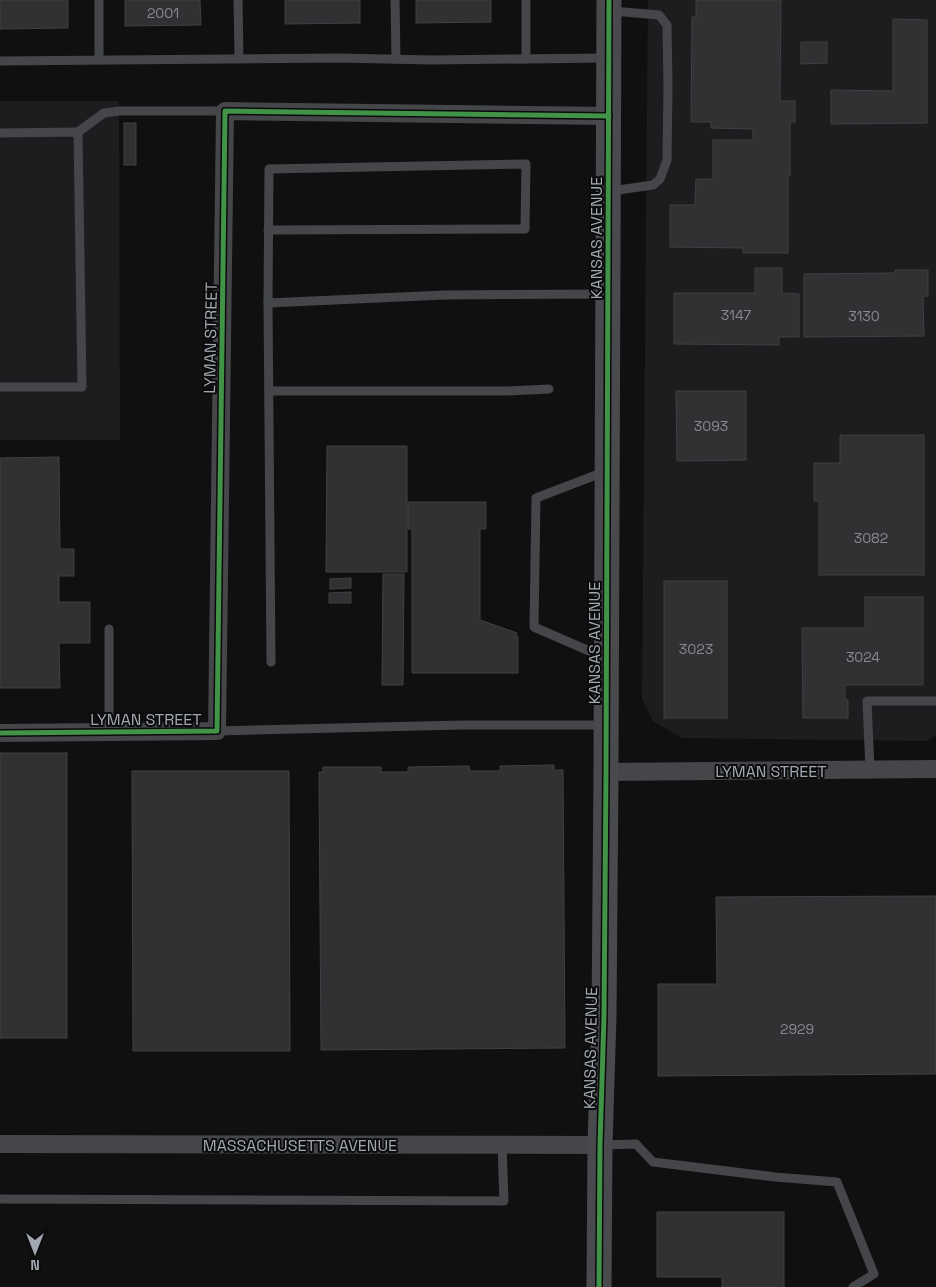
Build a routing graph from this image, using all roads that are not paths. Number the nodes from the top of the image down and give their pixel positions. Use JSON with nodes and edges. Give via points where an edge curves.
{"nodes":[{"id":1,"x":98,"y":0,"type":"edge"},
{"id":2,"x":238,"y":0,"type":"edge"},
{"id":3,"x":395,"y":0,"type":"edge"},
{"id":4,"x":526,"y":0,"type":"edge"},
{"id":5,"x":609,"y":6,"type":"edge"},
{"id":6,"x":609,"y":58,"type":"junction"},
{"id":7,"x":239,"y":59,"type":"junction"},
{"id":8,"x":396,"y":59,"type":"junction"},
{"id":9,"x":526,"y":59,"type":"junction"},
{"id":10,"x":98,"y":60,"type":"junction"},
{"id":11,"x":0,"y":61,"type":"edge"},
{"id":12,"x":225,"y":111,"type":"junction"},
{"id":13,"x":609,"y":116,"type":"junction"},
{"id":14,"x":78,"y":132,"type":"junction"},
{"id":15,"x":0,"y":134,"type":"edge"},
{"id":16,"x":608,"y":191,"type":"junction"},
{"id":17,"x":268,"y":230,"type":"junction"},
{"id":18,"x":608,"y":294,"type":"junction"},
{"id":19,"x":268,"y":302,"type":"junction"},
{"id":20,"x":0,"y":387,"type":"edge"},
{"id":21,"x":549,"y":389,"type":"dead end"},
{"id":22,"x":269,"y":391,"type":"junction"},
{"id":23,"x":607,"y":471,"type":"junction"},
{"id":24,"x":109,"y":629,"type":"dead end"},
{"id":25,"x":606,"y":658,"type":"junction"},
{"id":26,"x":271,"y":662,"type":"dead end"},
{"id":27,"x":936,"y":701,"type":"edge"},
{"id":28,"x":606,"y":725,"type":"junction"},
{"id":29,"x":217,"y":731,"type":"junction"},
{"id":30,"x":109,"y":732,"type":"junction"},
{"id":31,"x":0,"y":733,"type":"edge"},
{"id":32,"x":870,"y":770,"type":"junction"},
{"id":33,"x":936,"y":770,"type":"edge"},
{"id":34,"x":606,"y":772,"type":"junction"},
{"id":35,"x":0,"y":1144,"type":"edge"},
{"id":36,"x":502,"y":1145,"type":"junction"},
{"id":37,"x":600,"y":1145,"type":"junction"},
{"id":38,"x":0,"y":1199,"type":"edge"},
{"id":39,"x":599,"y":1287,"type":"edge"},
{"id":40,"x":853,"y":1287,"type":"edge"}],
"edges":[{"from":1,"to":10,"type":"lane"},
{"from":2,"to":7,"type":"lane"},
{"from":3,"to":8,"type":"lane"},
{"from":4,"to":9,"type":"lane"},
{"from":5,"to":6,"type":"street","name":"KANSAS AVENUE"},
{"from":5,"to":16,"type":"lane","via":[[659,15],[667,25],[668,87],[666,160],[660,178],[653,186]]},
{"from":6,"to":9,"type":"lane"},
{"from":6,"to":13,"type":"street","name":"KANSAS AVENUE"},
{"from":7,"to":8,"type":"lane"},
{"from":7,"to":10,"type":"lane"},
{"from":8,"to":9,"type":"lane"},
{"from":10,"to":11,"type":"lane"},
{"from":12,"to":13,"type":"street"},
{"from":12,"to":14,"type":"lane","via":[[104,112]]},
{"from":12,"to":29,"type":"street","name":"LYMAN STREET"},
{"from":13,"to":16,"type":"street","name":"KANSAS AVENUE"},
{"from":14,"to":15,"type":"lane"},
{"from":14,"to":20,"type":"lane","via":[[82,387]]},
{"from":16,"to":18,"type":"street","name":"KANSAS AVENUE"},
{"from":17,"to":17,"type":"lane","via":[[269,168],[526,164],[525,229]]},
{"from":17,"to":19,"type":"lane"},
{"from":18,"to":19,"type":"lane","via":[[444,295]]},
{"from":18,"to":23,"type":"street","name":"KANSAS AVENUE"},
{"from":19,"to":22,"type":"lane"},
{"from":21,"to":22,"type":"lane"},
{"from":22,"to":26,"type":"lane"},
{"from":23,"to":25,"type":"street","name":"KANSAS AVENUE"},
{"from":23,"to":25,"type":"lane","via":[[536,498],[534,626]]},
{"from":24,"to":30,"type":"lane"},
{"from":25,"to":28,"type":"street","name":"KANSAS AVENUE"},
{"from":27,"to":32,"type":"lane","via":[[867,701]]},
{"from":28,"to":29,"type":"lane"},
{"from":28,"to":34,"type":"street","name":"KANSAS AVENUE"},
{"from":29,"to":30,"type":"street","name":"LYMAN STREET"},
{"from":30,"to":31,"type":"street","name":"LYMAN STREET"},
{"from":32,"to":33,"type":"street","name":"LYMAN STREET"},
{"from":32,"to":34,"type":"street","name":"LYMAN STREET"},
{"from":34,"to":37,"type":"street","name":"KANSAS AVENUE"},
{"from":35,"to":36,"type":"street","name":"MASSACHUSETTS AVENUE"},
{"from":36,"to":37,"type":"street","name":"MASSACHUSETTS AVENUE"},
{"from":36,"to":38,"type":"lane","via":[[504,1201]]},
{"from":37,"to":39,"type":"street","name":"KANSAS AVENUE"},
{"from":37,"to":40,"type":"lane","via":[[636,1144],[653,1162],[837,1182],[874,1274]]}]}
